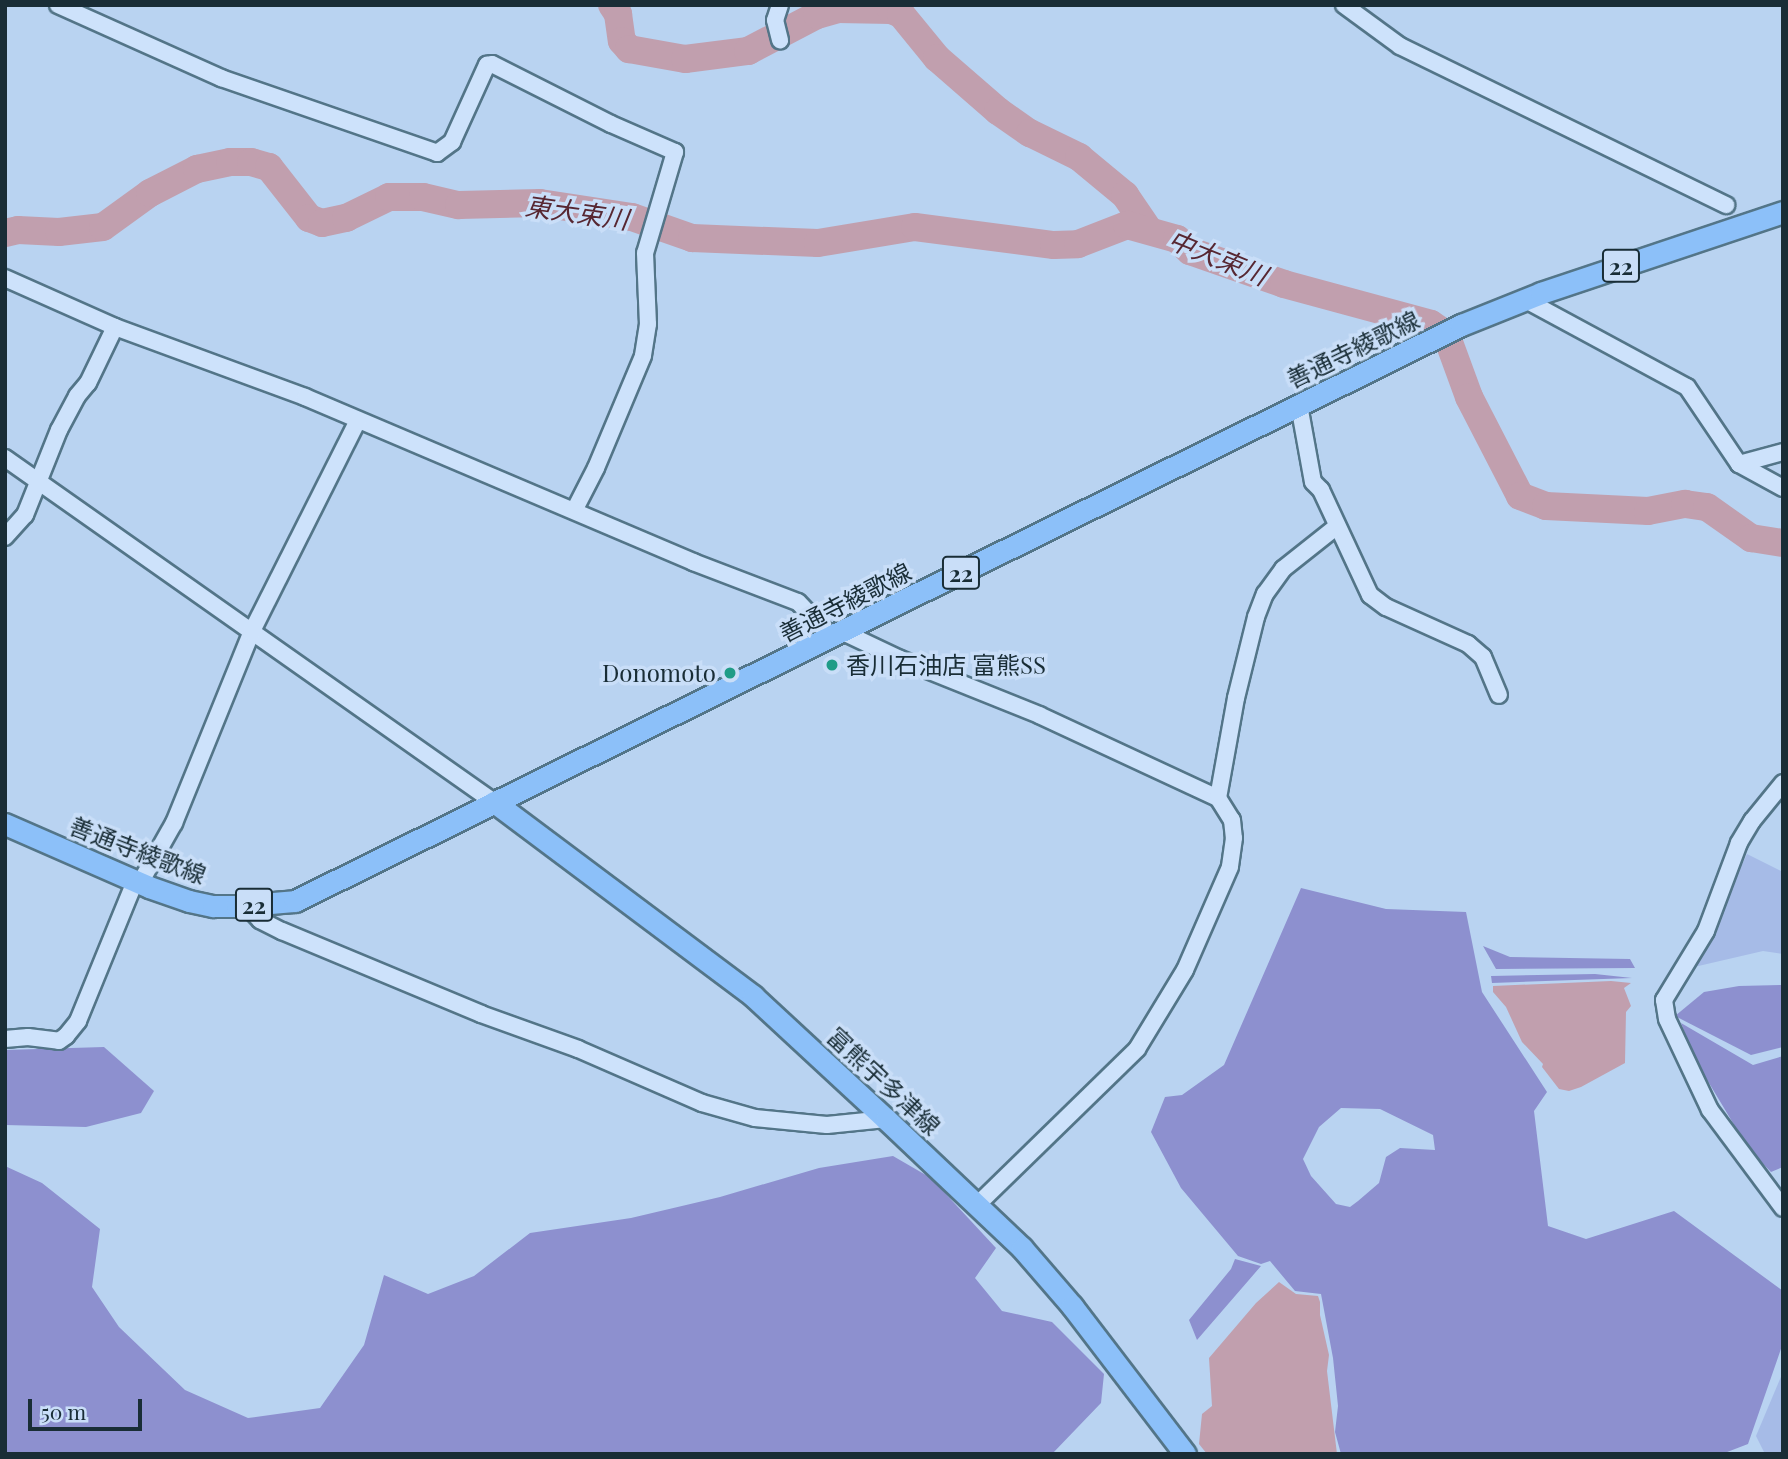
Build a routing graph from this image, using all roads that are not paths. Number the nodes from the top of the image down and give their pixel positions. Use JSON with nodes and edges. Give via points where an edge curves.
{"nodes":[{"id":1,"x":58,"y":5,"type":"edge"},
{"id":2,"x":780,"y":5,"type":"edge"},
{"id":3,"x":1344,"y":5,"type":"edge"},
{"id":4,"x":778,"y":36,"type":"dead end"},
{"id":5,"x":1727,"y":205,"type":"dead end"},
{"id":6,"x":1783,"y":212,"type":"edge"},
{"id":7,"x":5,"y":278,"type":"edge"},
{"id":8,"x":1524,"y":299,"type":"junction"},
{"id":9,"x":115,"y":327,"type":"junction"},
{"id":10,"x":1299,"y":405,"type":"junction"},
{"id":11,"x":358,"y":420,"type":"junction"},
{"id":12,"x":1783,"y":452,"type":"edge"},
{"id":13,"x":5,"y":458,"type":"edge"},
{"id":14,"x":1739,"y":464,"type":"junction"},
{"id":15,"x":41,"y":482,"type":"junction"},
{"id":16,"x":1783,"y":488,"type":"edge"},
{"id":17,"x":574,"y":511,"type":"junction"},
{"id":18,"x":1336,"y":527,"type":"junction"},
{"id":19,"x":5,"y":537,"type":"edge"},
{"id":20,"x":251,"y":633,"type":"junction"},
{"id":21,"x":837,"y":635,"type":"junction"},
{"id":22,"x":1499,"y":695,"type":"dead end"},
{"id":23,"x":1781,"y":788,"type":"edge"},
{"id":24,"x":1218,"y":798,"type":"junction"},
{"id":25,"x":494,"y":802,"type":"junction"},
{"id":26,"x":5,"y":824,"type":"edge"},
{"id":27,"x":138,"y":882,"type":"junction"},
{"id":28,"x":246,"y":905,"type":"junction"},
{"id":29,"x":5,"y":1039,"type":"edge"},
{"id":30,"x":886,"y":1119,"type":"junction"},
{"id":31,"x":977,"y":1205,"type":"junction"},
{"id":32,"x":1783,"y":1208,"type":"edge"},
{"id":33,"x":1185,"y":1454,"type":"edge"}],
"edges":[{"from":1,"to":17,"type":"street","via":[[220,78],[438,153],[452,142],[487,65],[492,64],[676,152],[645,253],[648,324],[643,356]]},
{"from":2,"to":4,"type":"street","via":[[775,20]]},
{"from":3,"to":5,"type":"street","via":[[1400,46]]},
{"from":6,"to":8,"type":"main road","name":"善通寺綾歌線","number":"22"},
{"from":7,"to":9,"type":"street"},
{"from":8,"to":10,"type":"main road","name":"善通寺綾歌線","number":"22"},
{"from":8,"to":14,"type":"street","via":[[1687,387]]},
{"from":9,"to":11,"type":"street"},
{"from":9,"to":15,"type":"street","via":[[59,430]]},
{"from":10,"to":18,"type":"street","via":[[1313,482]]},
{"from":10,"to":21,"type":"main road","name":"善通寺綾歌線","number":"22"},
{"from":11,"to":17,"type":"street"},
{"from":11,"to":20,"type":"street"},
{"from":12,"to":14,"type":"street"},
{"from":13,"to":15,"type":"street"},
{"from":14,"to":16,"type":"street"},
{"from":15,"to":19,"type":"street","via":[[25,515]]},
{"from":15,"to":20,"type":"street"},
{"from":17,"to":21,"type":"street","via":[[798,602]]},
{"from":18,"to":22,"type":"street","via":[[1370,595],[1468,645],[1483,657]]},
{"from":18,"to":24,"type":"street","via":[[1283,569],[1265,594],[1236,698]]},
{"from":20,"to":25,"type":"street"},
{"from":20,"to":27,"type":"street","via":[[174,823]]},
{"from":21,"to":24,"type":"street","via":[[1039,715]]},
{"from":21,"to":25,"type":"main road","name":"善通寺綾歌線","number":"22"},
{"from":23,"to":32,"type":"street","via":[[1752,821],[1706,931],[1664,1000],[1667,1018],[1710,1110]]},
{"from":24,"to":31,"type":"street","via":[[1232,820],[1230,867],[1168,1000],[1129,1058]]},
{"from":25,"to":28,"type":"main road","name":"善通寺綾歌線","number":"22","via":[[295,901]]},
{"from":25,"to":30,"type":"main road","name":"富熊宇多津線","via":[[753,996]]},
{"from":26,"to":27,"type":"main road","name":"善通寺綾歌線","number":"22"},
{"from":27,"to":28,"type":"main road","name":"善通寺綾歌線","number":"22","via":[[213,906]]},
{"from":27,"to":29,"type":"street","via":[[78,1021],[66,1036],[59,1041]]},
{"from":28,"to":30,"type":"street","via":[[260,920],[282,931],[481,1014],[579,1048],[702,1103],[755,1118],[827,1125]]},
{"from":30,"to":31,"type":"main road","name":"富熊宇多津線"},
{"from":31,"to":33,"type":"main road","name":"富熊宇多津線","via":[[1072,1306]]}]}
